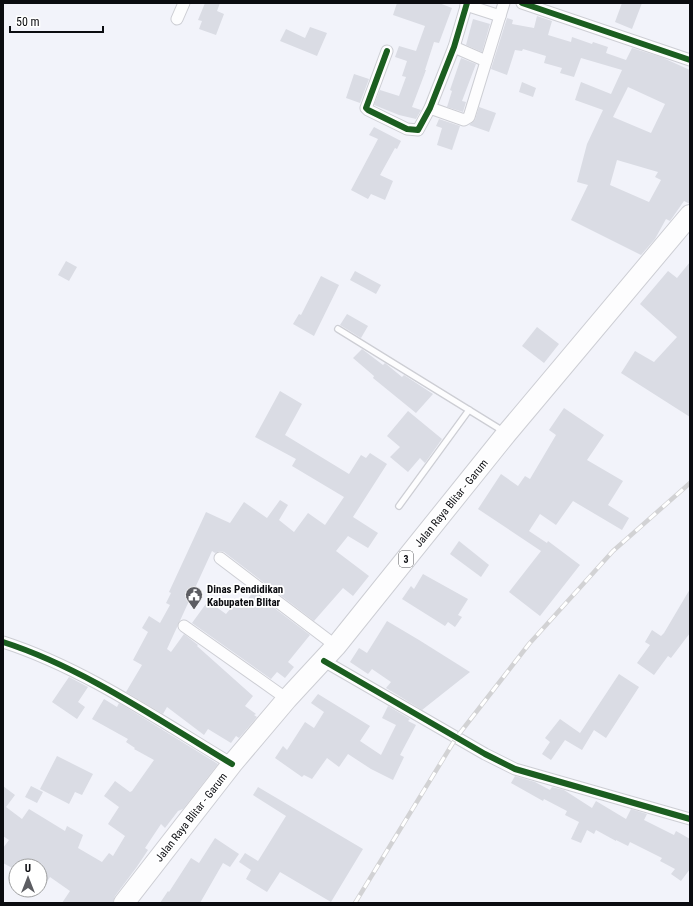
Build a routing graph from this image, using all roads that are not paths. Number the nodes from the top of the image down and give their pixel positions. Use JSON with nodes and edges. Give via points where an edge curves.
{"nodes":[{"id":1,"x":184,"y":3,"type":"edge"},
{"id":2,"x":504,"y":3,"type":"edge"},
{"id":3,"x":522,"y":3,"type":"edge"},
{"id":4,"x":467,"y":4,"type":"edge"},
{"id":5,"x":500,"y":16,"type":"junction"},
{"id":6,"x":177,"y":20,"type":"dead end"},
{"id":7,"x":454,"y":47,"type":"junction"},
{"id":8,"x":387,"y":51,"type":"dead end"},
{"id":9,"x":690,"y":60,"type":"edge"},
{"id":10,"x":486,"y":61,"type":"junction"},
{"id":11,"x":430,"y":108,"type":"junction"},
{"id":12,"x":690,"y":215,"type":"edge"},
{"id":13,"x":338,"y":329,"type":"dead end"},
{"id":14,"x":470,"y":410,"type":"junction"},
{"id":15,"x":507,"y":433,"type":"junction"},
{"id":16,"x":398,"y":506,"type":"dead end"},
{"id":17,"x":220,"y":558,"type":"dead end"},
{"id":18,"x":184,"y":626,"type":"dead end"},
{"id":19,"x":3,"y":642,"type":"edge"},
{"id":20,"x":330,"y":654,"type":"junction"},
{"id":21,"x":287,"y":699,"type":"junction"},
{"id":22,"x":232,"y":764,"type":"junction"},
{"id":23,"x":690,"y":819,"type":"edge"},
{"id":24,"x":124,"y":903,"type":"edge"}],
"edges":[{"from":1,"to":6,"type":"street"},
{"from":2,"to":5,"type":"street"},
{"from":3,"to":9,"type":"street"},
{"from":4,"to":5,"type":"street"},
{"from":4,"to":7,"type":"street"},
{"from":5,"to":10,"type":"street"},
{"from":7,"to":10,"type":"street"},
{"from":7,"to":11,"type":"street"},
{"from":8,"to":11,"type":"street","via":[[366,104],[368,110],[414,131],[421,128]]},
{"from":10,"to":11,"type":"street","via":[[468,119],[464,120]]},
{"from":12,"to":15,"type":"highway","name":"Jalan Raya Blitar - Garum","number":"3"},
{"from":13,"to":14,"type":"lane"},
{"from":14,"to":15,"type":"lane"},
{"from":14,"to":16,"type":"lane"},
{"from":15,"to":20,"type":"highway","name":"Jalan Raya Blitar - Garum","number":"3"},
{"from":17,"to":20,"type":"street"},
{"from":18,"to":21,"type":"street"},
{"from":19,"to":22,"type":"street","via":[[54,661],[119,696]]},
{"from":20,"to":21,"type":"highway","name":"Jalan Raya Blitar - Garum","number":"3"},
{"from":20,"to":23,"type":"street","via":[[485,754],[515,769]]},
{"from":21,"to":22,"type":"highway","name":"Jalan Raya Blitar - Garum","number":"3"},
{"from":22,"to":24,"type":"highway","name":"Jalan Raya Blitar - Garum","number":"3"}]}
